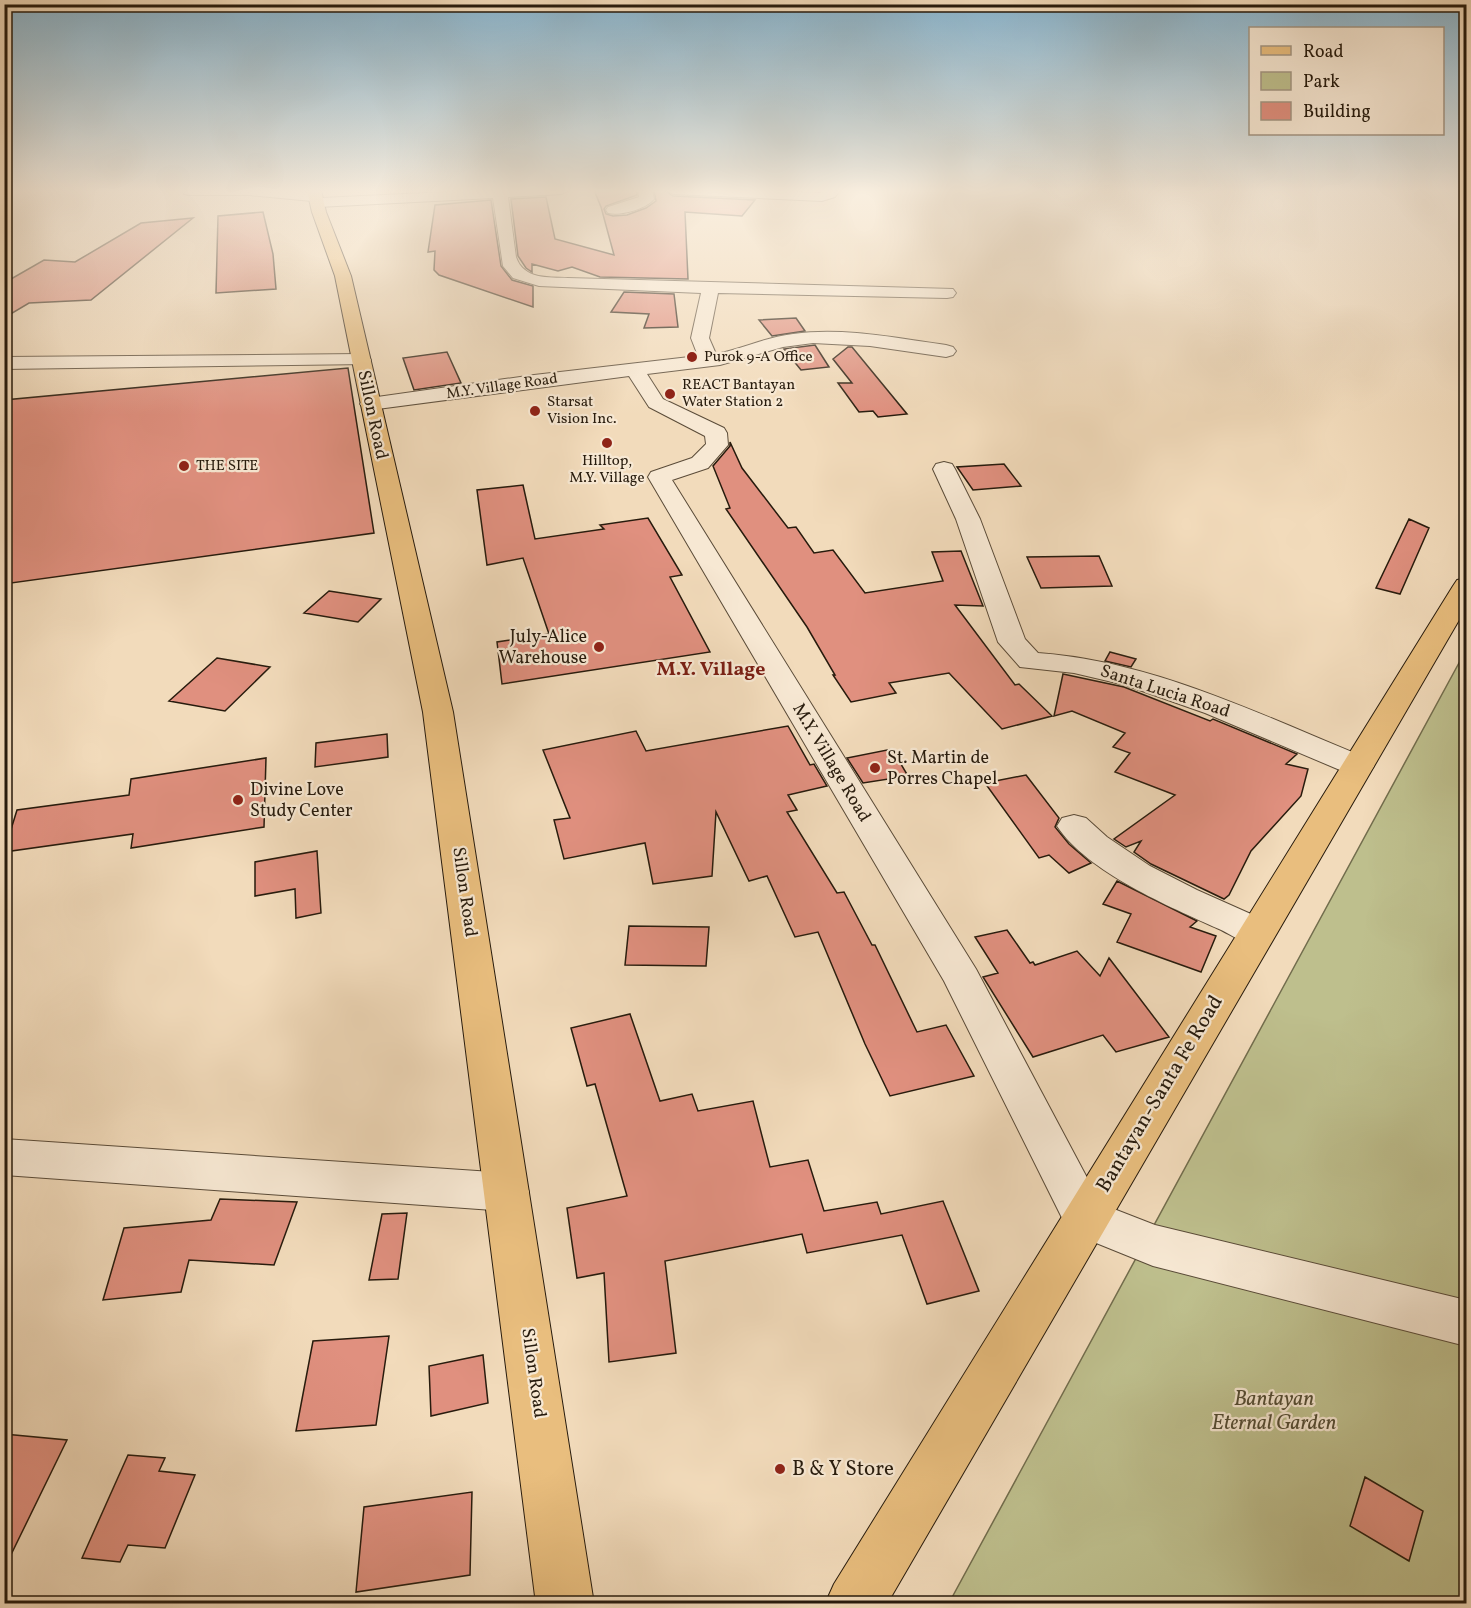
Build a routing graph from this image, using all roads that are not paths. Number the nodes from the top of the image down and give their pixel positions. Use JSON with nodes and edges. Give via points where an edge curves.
{"nodes":[{"id":1,"x":339,"y":265,"type":"edge"},
{"id":2,"x":510,"y":265,"type":"edge"},
{"id":3,"x":711,"y":288,"type":"junction"},
{"id":4,"x":947,"y":293,"type":"dead end"},
{"id":5,"x":946,"y":351,"type":"dead end"},
{"id":6,"x":361,"y":360,"type":"junction"},
{"id":7,"x":709,"y":361,"type":"junction"},
{"id":8,"x":4,"y":363,"type":"edge"},
{"id":9,"x":634,"y":369,"type":"junction"},
{"id":10,"x":370,"y":404,"type":"junction"},
{"id":11,"x":944,"y":469,"type":"dead end"},
{"id":12,"x":1467,"y":586,"type":"edge"},
{"id":13,"x":1358,"y":766,"type":"junction"},
{"id":14,"x":1074,"y":826,"type":"dead end"},
{"id":15,"x":1258,"y":932,"type":"junction"},
{"id":16,"x":4,"y":1157,"type":"edge"},
{"id":17,"x":507,"y":1192,"type":"junction"},
{"id":18,"x":1085,"y":1218,"type":"junction"},
{"id":19,"x":1467,"y":1323,"type":"edge"},
{"id":20,"x":565,"y":1604,"type":"edge"},
{"id":21,"x":854,"y":1604,"type":"edge"}],
"edges":[{"from":1,"to":6,"type":"main road","name":"Sillon Road"},
{"from":2,"to":3,"type":"street","via":[[519,275],[546,281]]},
{"from":3,"to":4,"type":"street"},
{"from":3,"to":7,"type":"street","via":[[700,338]]},
{"from":5,"to":7,"type":"street","name":"M.Y. Village Road","via":[[834,336],[791,340]]},
{"from":6,"to":8,"type":"street"},
{"from":6,"to":10,"type":"main road","name":"Sillon Road"},
{"from":7,"to":9,"type":"street","name":"M.Y. Village Road"},
{"from":9,"to":10,"type":"street","name":"M.Y. Village Road"},
{"from":9,"to":18,"type":"street","name":"M.Y. Village Road","via":[[656,403],[716,433],[717,445],[700,463],[659,477],[962,979]]},
{"from":10,"to":17,"type":"main road","name":"Sillon Road","via":[[438,712]]},
{"from":11,"to":13,"type":"street","name":"Santa Lucia Road","via":[[968,519],[1012,642],[1030,661],[1074,664],[1135,679],[1216,707]]},
{"from":12,"to":13,"type":"main road","name":"Bantayan-Santa Fe Road"},
{"from":13,"to":15,"type":"main road","name":"Bantayan-Santa Fe Road"},
{"from":14,"to":15,"type":"street","via":[[1140,878]]},
{"from":15,"to":18,"type":"main road","name":"Bantayan-Santa Fe Road"},
{"from":16,"to":17,"type":"street"},
{"from":17,"to":20,"type":"main road","name":"Sillon Road"},
{"from":18,"to":19,"type":"street","via":[[1153,1245]]},
{"from":18,"to":21,"type":"main road","name":"Bantayan-Santa Fe Road"}]}
